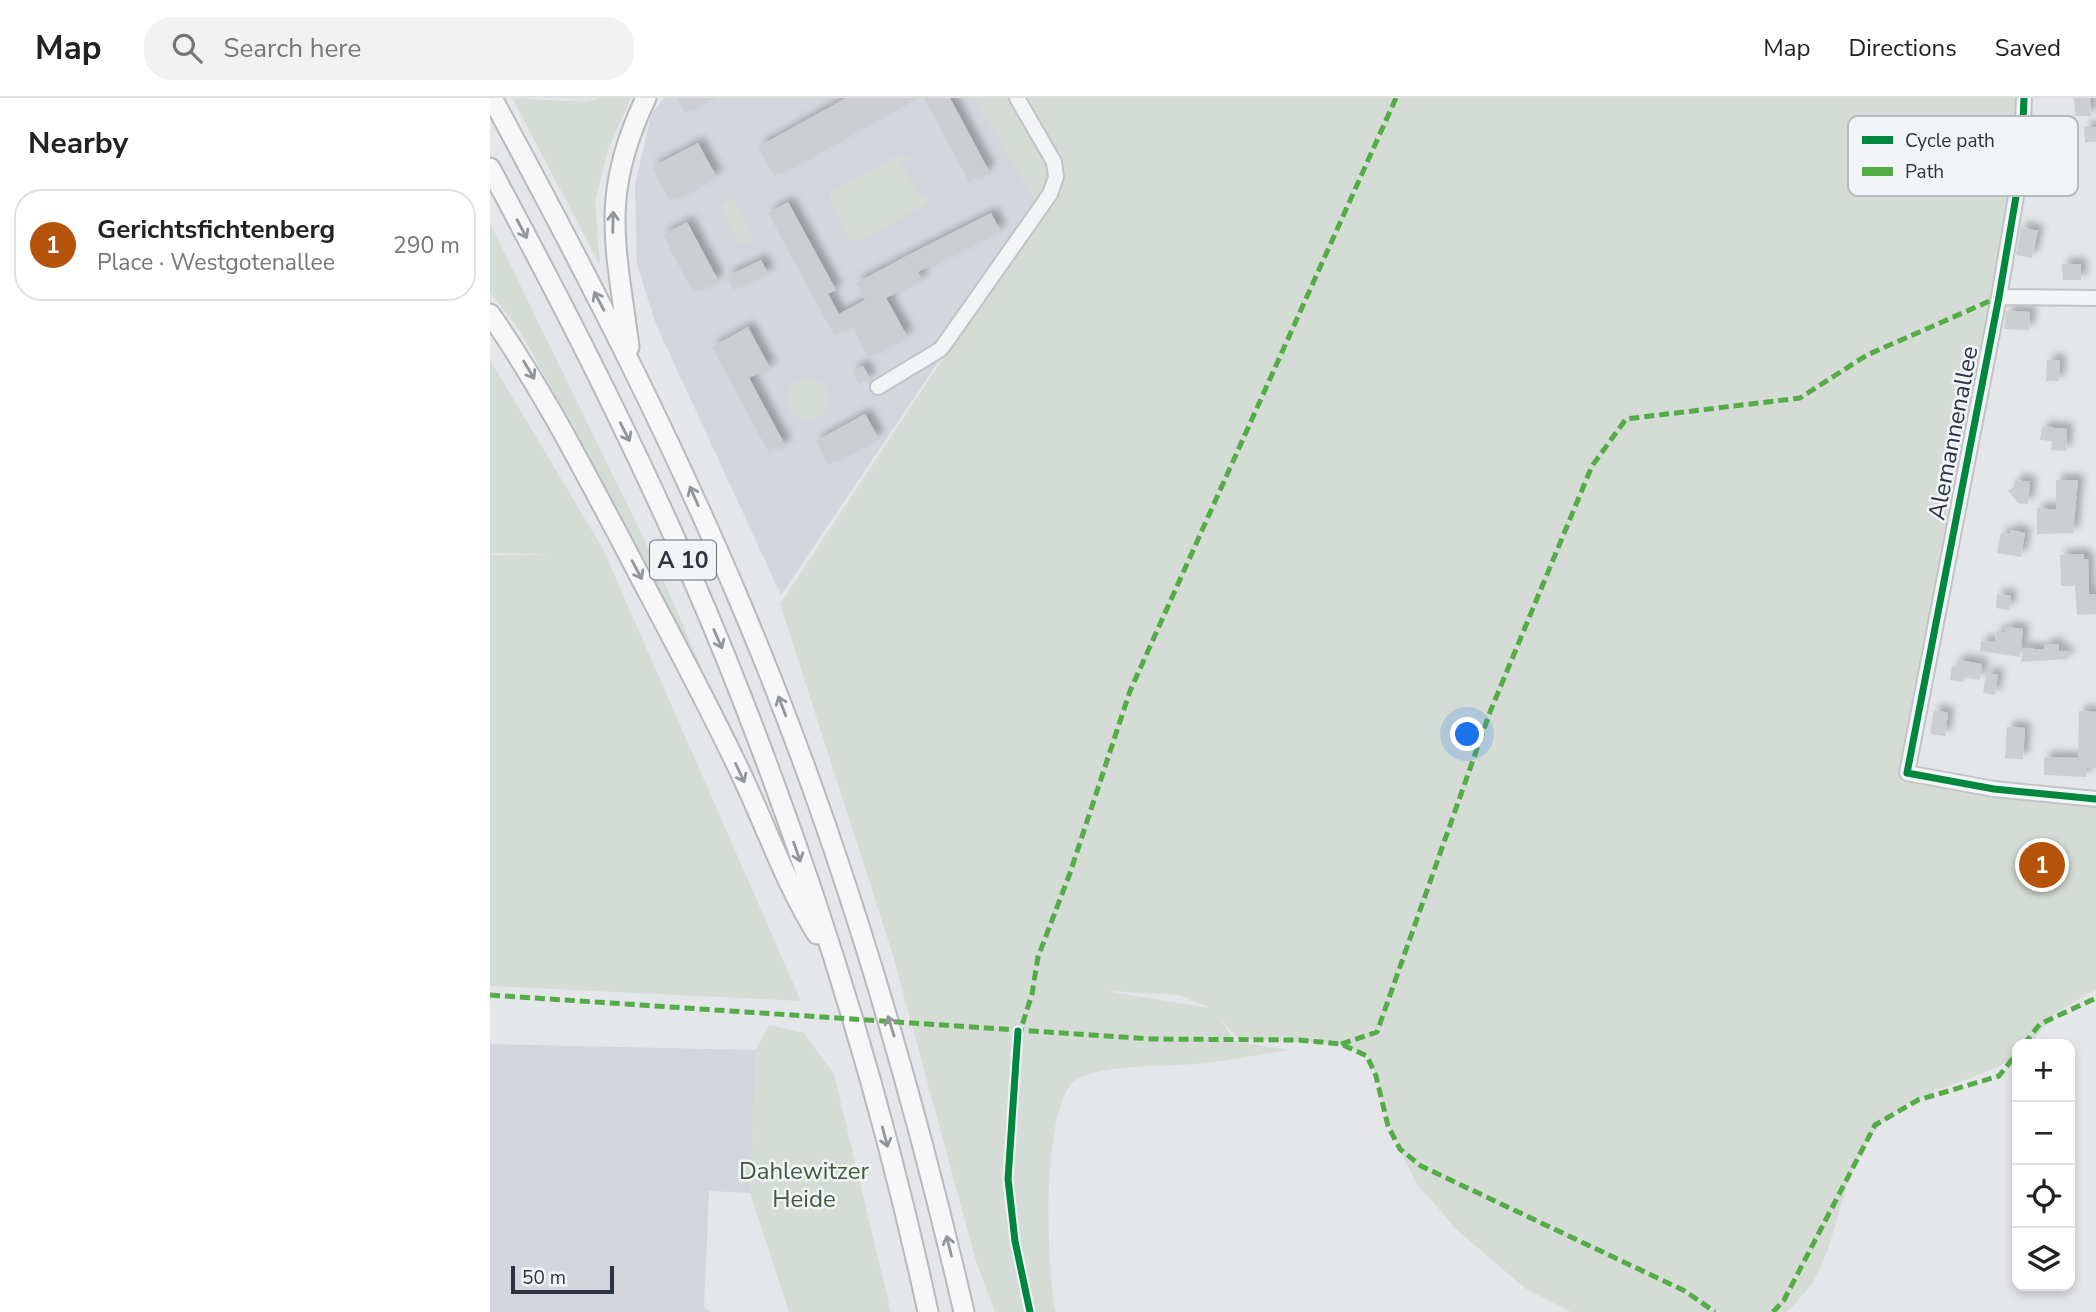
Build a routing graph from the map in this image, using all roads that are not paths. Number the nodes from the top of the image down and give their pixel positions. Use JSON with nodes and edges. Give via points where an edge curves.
{"nodes":[{"id":1,"x":492,"y":98,"type":"edge"},
{"id":2,"x":646,"y":98,"type":"edge"},
{"id":3,"x":1017,"y":98,"type":"edge"},
{"id":4,"x":2024,"y":98,"type":"edge"},
{"id":5,"x":2023,"y":116,"type":"edge"},
{"id":6,"x":490,"y":168,"type":"edge"},
{"id":7,"x":2016,"y":196,"type":"edge"},
{"id":8,"x":1999,"y":297,"type":"junction"},
{"id":9,"x":2096,"y":298,"type":"edge"},
{"id":10,"x":490,"y":314,"type":"edge"},
{"id":11,"x":631,"y":362,"type":"junction"},
{"id":12,"x":878,"y":387,"type":"dead end"},
{"id":13,"x":2096,"y":799,"type":"edge"},
{"id":14,"x":837,"y":968,"type":"junction"},
{"id":15,"x":928,"y":1312,"type":"edge"},
{"id":16,"x":964,"y":1312,"type":"edge"}],
"edges":[{"from":11,"to":1,"type":"highway","number":"A 10","one_way":true},
{"from":11,"to":2,"type":"highway","one_way":true,"via":[[613,236],[614,204],[618,171]]},
{"from":3,"to":12,"type":"street","via":[[1054,162],[1056,177],[1050,194],[941,349]]},
{"from":4,"to":5,"type":"street","name":"Alemannenallee"},
{"from":6,"to":14,"type":"highway","number":"A 10","one_way":true,"via":[[636,453],[725,656]]},
{"from":7,"to":8,"type":"street","name":"Alemannenallee"},
{"from":8,"to":9,"type":"street"},
{"from":8,"to":13,"type":"street","name":"Alemannenallee","via":[[1907,773],[1994,789]]},
{"from":10,"to":14,"type":"highway","one_way":true,"via":[[527,366],[586,473],[725,741],[792,893]]},
{"from":16,"to":11,"type":"highway","number":"A 10","one_way":true,"via":[[898,1052],[839,863],[757,642]]},
{"from":14,"to":15,"type":"highway","number":"A 10","one_way":true,"via":[[891,1157]]}]}
